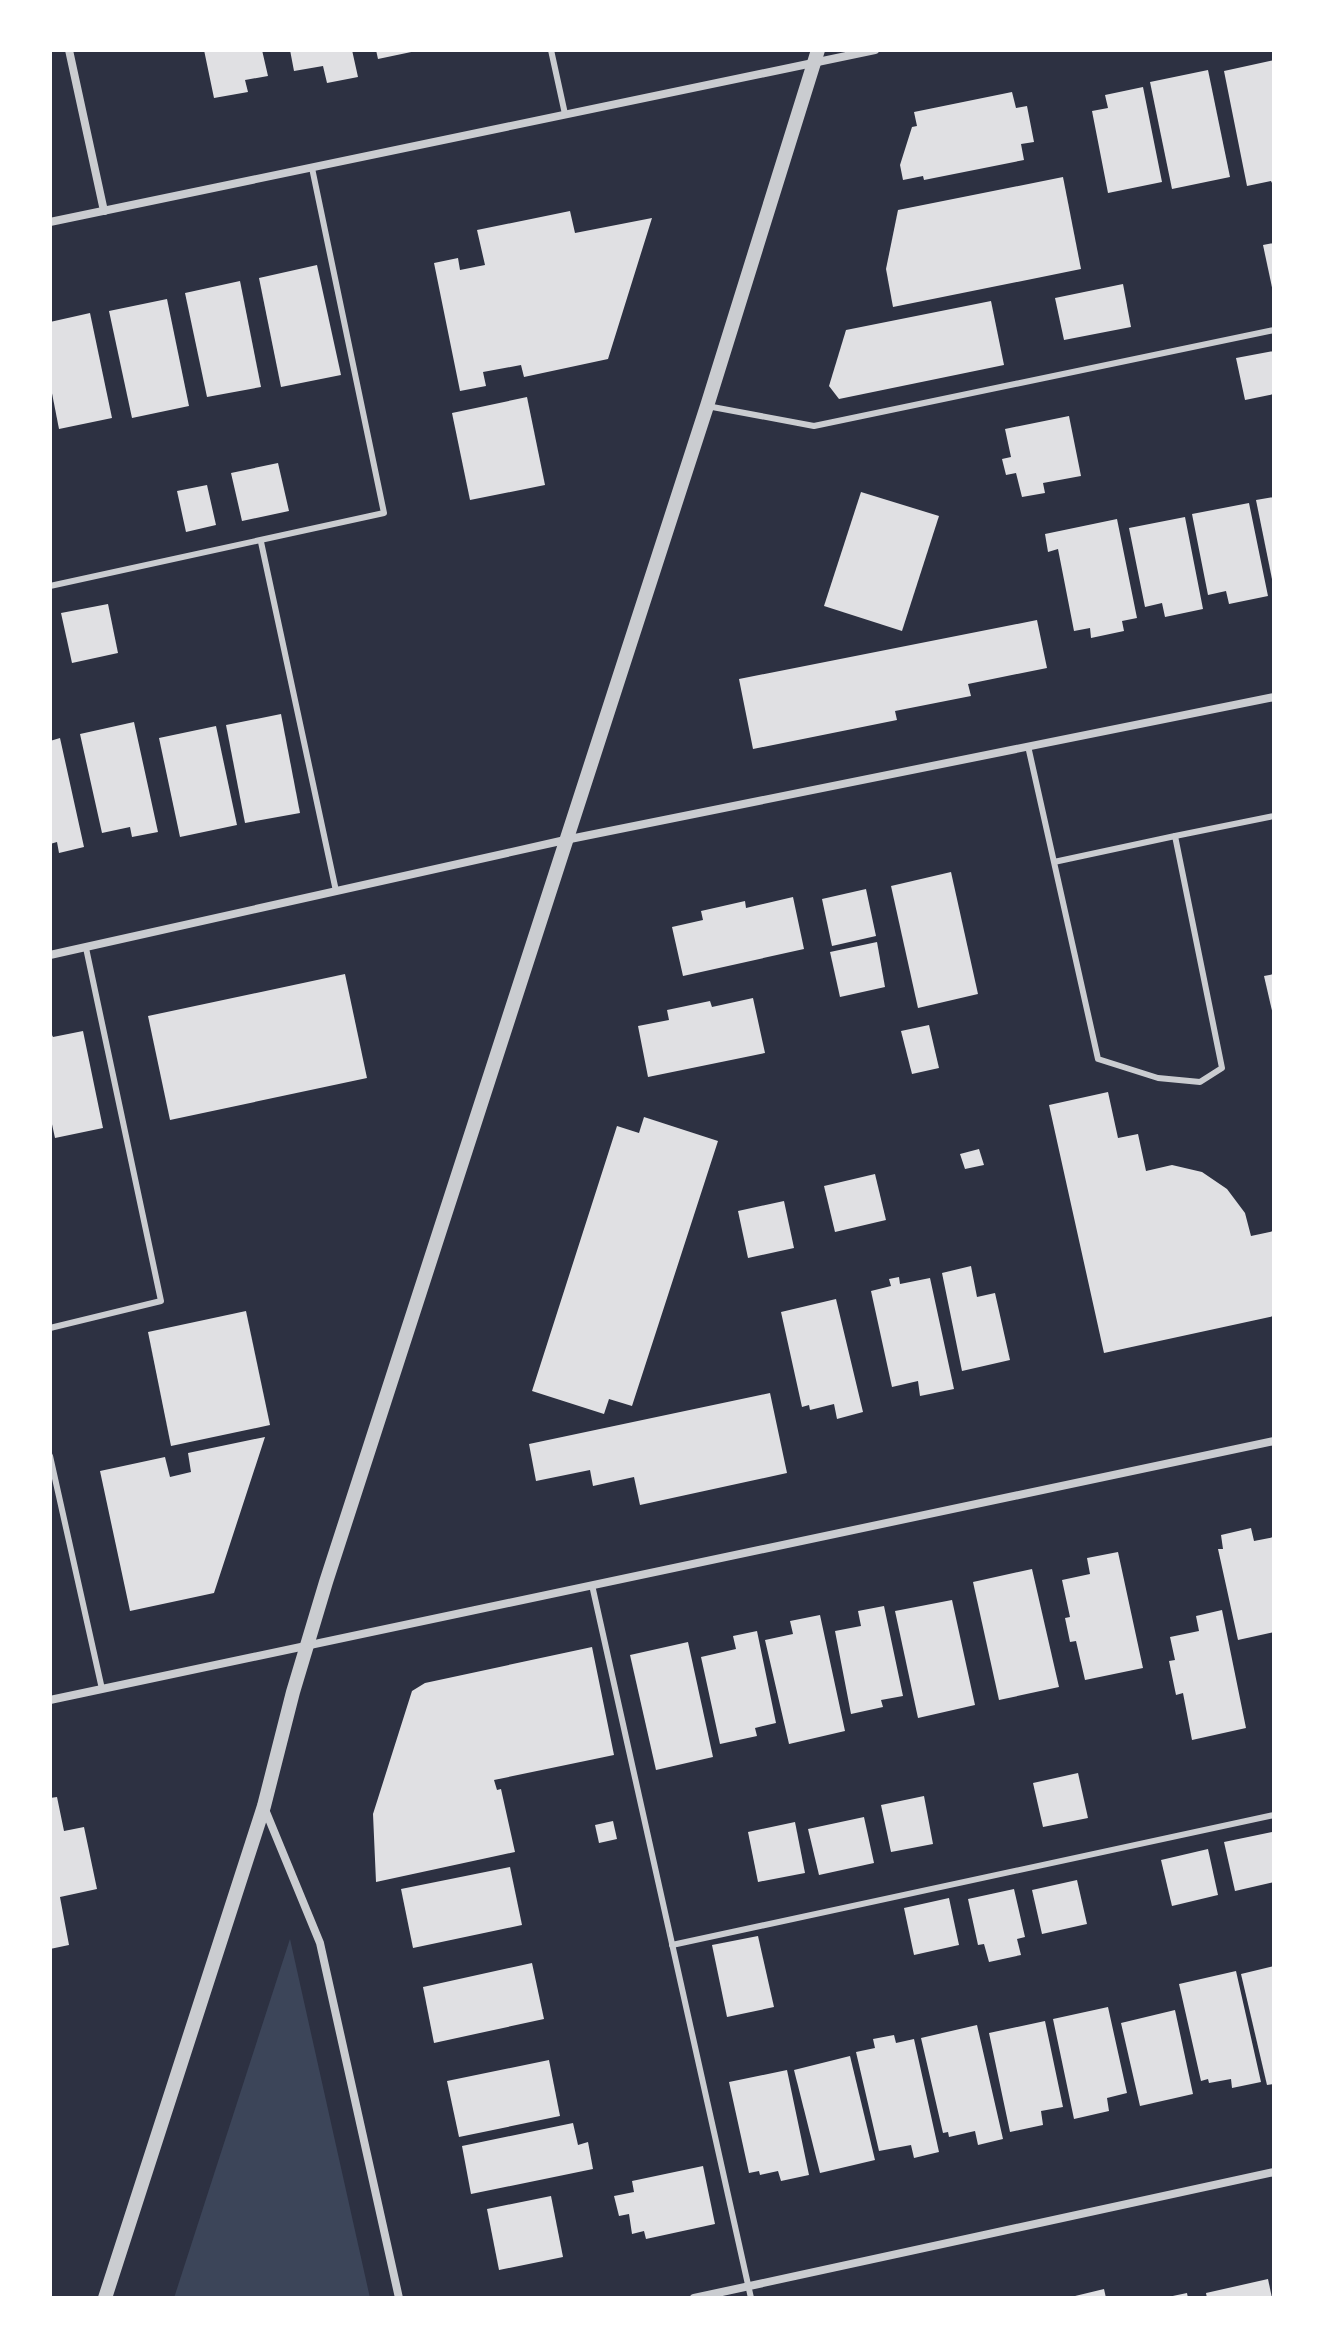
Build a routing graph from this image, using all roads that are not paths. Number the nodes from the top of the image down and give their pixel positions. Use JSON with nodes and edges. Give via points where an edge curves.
{"nodes":[{"id":1,"x":69,"y":50,"type":"edge"},
{"id":2,"x":551,"y":50,"type":"edge"},
{"id":3,"x":875,"y":50,"type":"edge"},
{"id":4,"x":816,"y":56,"type":"edge"},
{"id":5,"x":565,"y":114,"type":"junction"},
{"id":6,"x":312,"y":168,"type":"junction"},
{"id":7,"x":104,"y":211,"type":"junction"},
{"id":8,"x":50,"y":222,"type":"edge"},
{"id":9,"x":1274,"y":330,"type":"edge"},
{"id":10,"x":707,"y":406,"type":"junction"},
{"id":11,"x":261,"y":542,"type":"junction"},
{"id":12,"x":50,"y":586,"type":"edge"},
{"id":13,"x":1274,"y":697,"type":"edge"},
{"id":14,"x":1028,"y":746,"type":"junction"},
{"id":15,"x":1274,"y":816,"type":"edge"},
{"id":16,"x":1175,"y":836,"type":"junction"},
{"id":17,"x":565,"y":840,"type":"junction"},
{"id":18,"x":1054,"y":862,"type":"junction"},
{"id":19,"x":336,"y":891,"type":"junction"},
{"id":20,"x":86,"y":948,"type":"junction"},
{"id":21,"x":50,"y":955,"type":"edge"},
{"id":22,"x":50,"y":1328,"type":"edge"},
{"id":23,"x":1274,"y":1441,"type":"edge"},
{"id":24,"x":50,"y":1456,"type":"edge"},
{"id":25,"x":592,"y":1585,"type":"junction"},
{"id":26,"x":307,"y":1646,"type":"junction"},
{"id":27,"x":102,"y":1689,"type":"junction"},
{"id":28,"x":50,"y":1700,"type":"edge"},
{"id":29,"x":264,"y":1806,"type":"junction"},
{"id":30,"x":1274,"y":1815,"type":"edge"},
{"id":31,"x":672,"y":1945,"type":"junction"},
{"id":32,"x":1274,"y":2172,"type":"edge"},
{"id":33,"x":748,"y":2287,"type":"junction"},
{"id":34,"x":105,"y":2298,"type":"edge"},
{"id":35,"x":399,"y":2298,"type":"edge"},
{"id":36,"x":694,"y":2298,"type":"edge"},
{"id":37,"x":751,"y":2298,"type":"edge"}],
"edges":[{"from":1,"to":7,"type":"street"},
{"from":2,"to":5,"type":"lane"},
{"from":3,"to":4,"type":"street"},
{"from":4,"to":5,"type":"street"},
{"from":4,"to":10,"type":"street"},
{"from":5,"to":6,"type":"street"},
{"from":6,"to":7,"type":"street"},
{"from":6,"to":11,"type":"lane","via":[[384,513]]},
{"from":7,"to":8,"type":"street"},
{"from":9,"to":10,"type":"lane","via":[[814,426]]},
{"from":10,"to":17,"type":"street"},
{"from":11,"to":12,"type":"lane"},
{"from":11,"to":19,"type":"lane"},
{"from":13,"to":14,"type":"street"},
{"from":14,"to":17,"type":"street"},
{"from":14,"to":18,"type":"lane"},
{"from":15,"to":16,"type":"lane"},
{"from":16,"to":18,"type":"lane"},
{"from":16,"to":18,"type":"lane","via":[[1222,1068],[1200,1082],[1158,1078],[1098,1059]]},
{"from":17,"to":19,"type":"street"},
{"from":17,"to":26,"type":"street"},
{"from":19,"to":20,"type":"street"},
{"from":20,"to":21,"type":"street"},
{"from":20,"to":22,"type":"lane","via":[[161,1301]]},
{"from":23,"to":25,"type":"street"},
{"from":24,"to":27,"type":"lane"},
{"from":25,"to":26,"type":"street"},
{"from":25,"to":31,"type":"lane"},
{"from":26,"to":27,"type":"street"},
{"from":26,"to":29,"type":"street"},
{"from":27,"to":28,"type":"street"},
{"from":29,"to":34,"type":"street"},
{"from":29,"to":35,"type":"street","via":[[320,1943]]},
{"from":30,"to":31,"type":"lane"},
{"from":31,"to":33,"type":"lane"},
{"from":32,"to":33,"type":"street"},
{"from":33,"to":36,"type":"street"},
{"from":33,"to":37,"type":"lane"}]}
